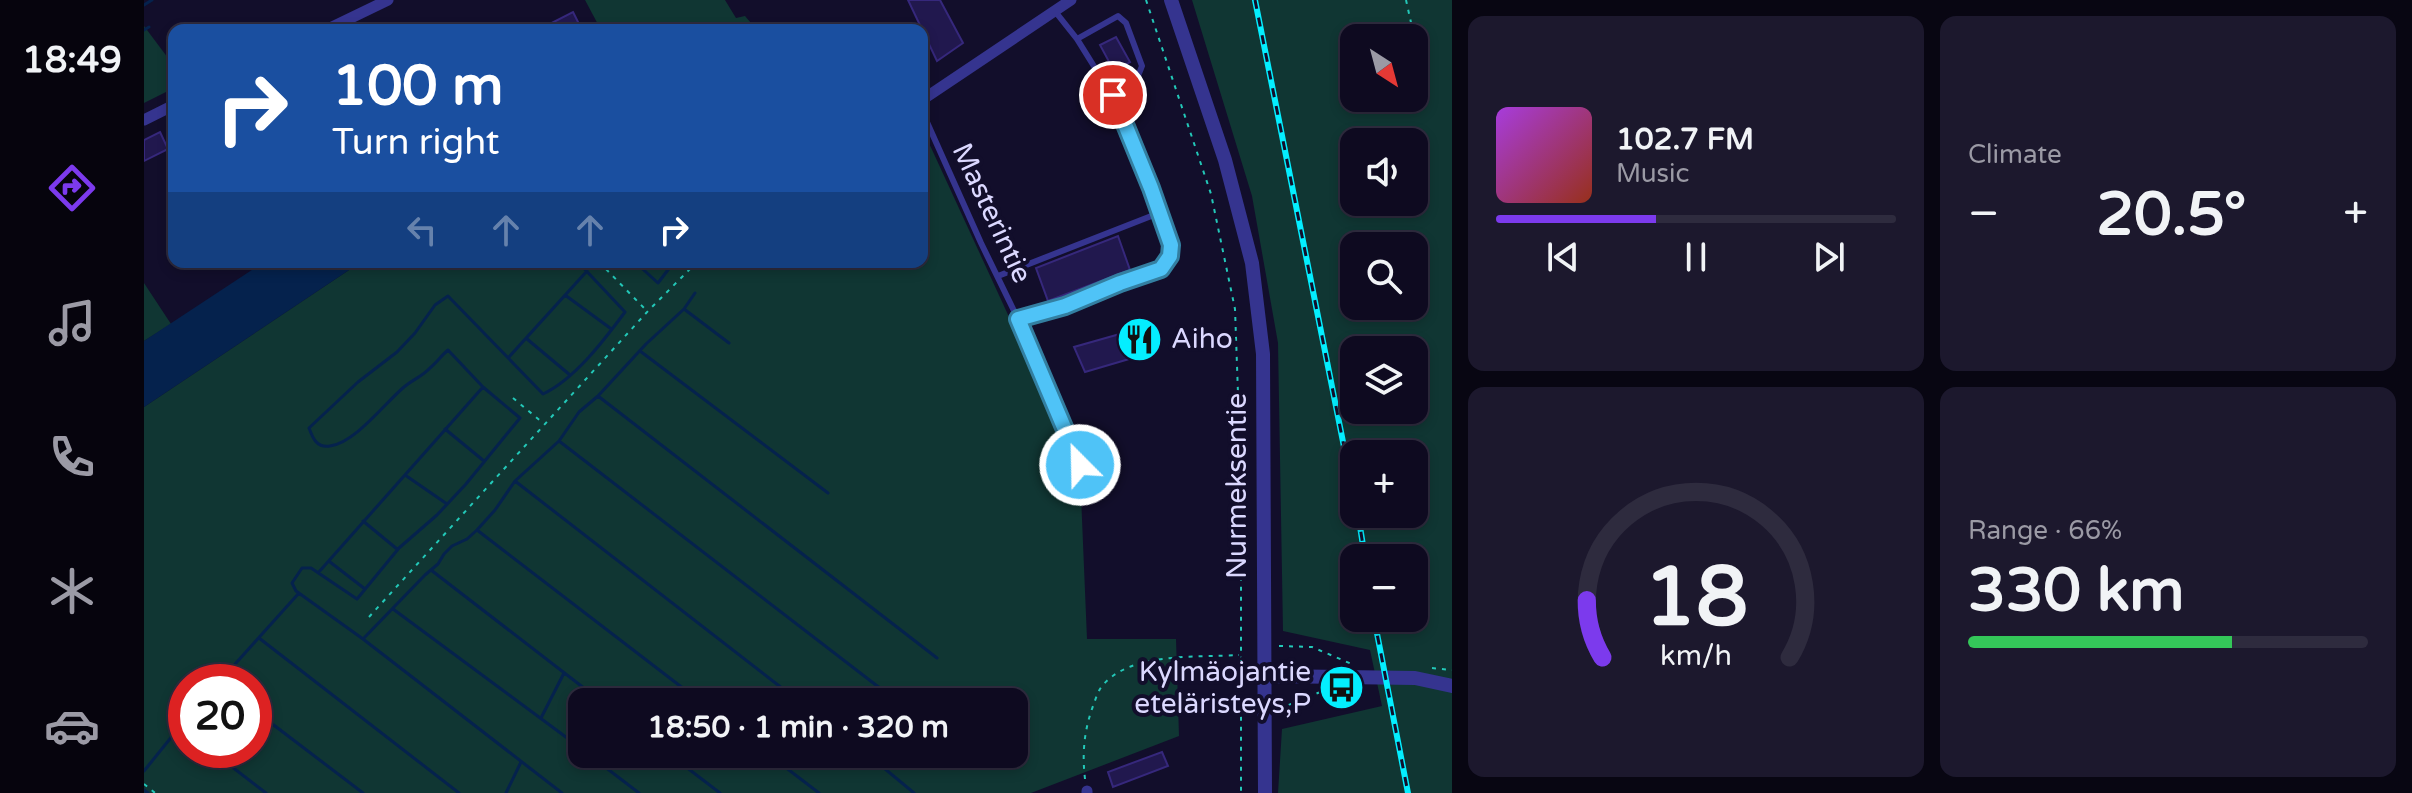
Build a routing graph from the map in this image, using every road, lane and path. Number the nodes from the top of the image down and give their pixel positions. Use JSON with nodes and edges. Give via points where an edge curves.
{"nodes":[{"id":1,"x":388,"y":0,"type":"edge"},
{"id":2,"x":1071,"y":0,"type":"edge"},
{"id":3,"x":1146,"y":0,"type":"edge"},
{"id":4,"x":1171,"y":0,"type":"edge"},
{"id":5,"x":1406,"y":0,"type":"edge"},
{"id":6,"x":1054,"y":10,"type":"junction"},
{"id":7,"x":338,"y":24,"type":"edge"},
{"id":8,"x":1411,"y":24,"type":"edge"},
{"id":9,"x":1077,"y":39,"type":"junction"},
{"id":10,"x":1113,"y":95,"type":"junction"},
{"id":11,"x":928,"y":96,"type":"edge"},
{"id":12,"x":168,"y":108,"type":"edge"},
{"id":13,"x":144,"y":120,"type":"edge"},
{"id":14,"x":928,"y":124,"type":"edge"},
{"id":15,"x":1159,"y":213,"type":"junction"},
{"id":16,"x":605,"y":268,"type":"edge"},
{"id":17,"x":691,"y":268,"type":"edge"},
{"id":18,"x":998,"y":276,"type":"junction"},
{"id":19,"x":648,"y":311,"type":"junction"},
{"id":20,"x":1018,"y":319,"type":"junction"},
{"id":21,"x":513,"y":398,"type":"dead end"},
{"id":22,"x":544,"y":424,"type":"junction"},
{"id":23,"x":1080,"y":465,"type":"dead end"},
{"id":24,"x":369,"y":617,"type":"dead end"},
{"id":25,"x":1279,"y":646,"type":"dead end"},
{"id":26,"x":1240,"y":655,"type":"junction"},
{"id":27,"x":1363,"y":668,"type":"dead end"},
{"id":28,"x":1432,"y":668,"type":"dead end"},
{"id":29,"x":1452,"y":670,"type":"edge"},
{"id":30,"x":1264,"y":676,"type":"junction"},
{"id":31,"x":1452,"y":686,"type":"edge"},
{"id":32,"x":1327,"y":689,"type":"dead end"},
{"id":33,"x":1277,"y":706,"type":"dead end"},
{"id":34,"x":144,"y":784,"type":"edge"},
{"id":35,"x":1087,"y":792,"type":"edge"},
{"id":36,"x":155,"y":793,"type":"edge"},
{"id":37,"x":1241,"y":793,"type":"edge"},
{"id":38,"x":1265,"y":793,"type":"edge"}],
"edges":[{"from":1,"to":7,"type":"street"},
{"from":2,"to":6,"type":"street"},
{"from":3,"to":26,"type":"path","via":[[1211,194],[1235,309]]},
{"from":4,"to":30,"type":"street","name":"Nurmeksentie","via":[[1225,160],[1252,263],[1263,354]]},
{"from":5,"to":8,"type":"path"},
{"from":6,"to":9,"type":"lane"},
{"from":6,"to":11,"type":"street"},
{"from":9,"to":10,"type":"lane"},
{"from":9,"to":10,"type":"lane","via":[[1118,16],[1126,23],[1142,66],[1136,81]]},
{"from":10,"to":15,"type":"lane"},
{"from":12,"to":13,"type":"street"},
{"from":14,"to":18,"type":"lane","name":"Masterintie"},
{"from":15,"to":18,"type":"lane"},
{"from":15,"to":20,"type":"lane","via":[[1171,245],[1161,269]]},
{"from":16,"to":19,"type":"path"},
{"from":17,"to":19,"type":"path"},
{"from":18,"to":20,"type":"lane","name":"Masterintie"},
{"from":19,"to":22,"type":"path"},
{"from":20,"to":23,"type":"lane","name":"Masterintie"},
{"from":21,"to":22,"type":"path"},
{"from":22,"to":24,"type":"path"},
{"from":25,"to":27,"type":"path","via":[[1312,647]]},
{"from":26,"to":35,"type":"path","via":[[1147,660],[1121,669],[1100,689],[1086,725],[1082,756]]},
{"from":26,"to":37,"type":"path"},
{"from":28,"to":29,"type":"path"},
{"from":30,"to":31,"type":"street","via":[[1415,678]]},
{"from":30,"to":38,"type":"street","name":"Nurmeksentie"},
{"from":32,"to":33,"type":"path"},
{"from":34,"to":36,"type":"path"}]}
